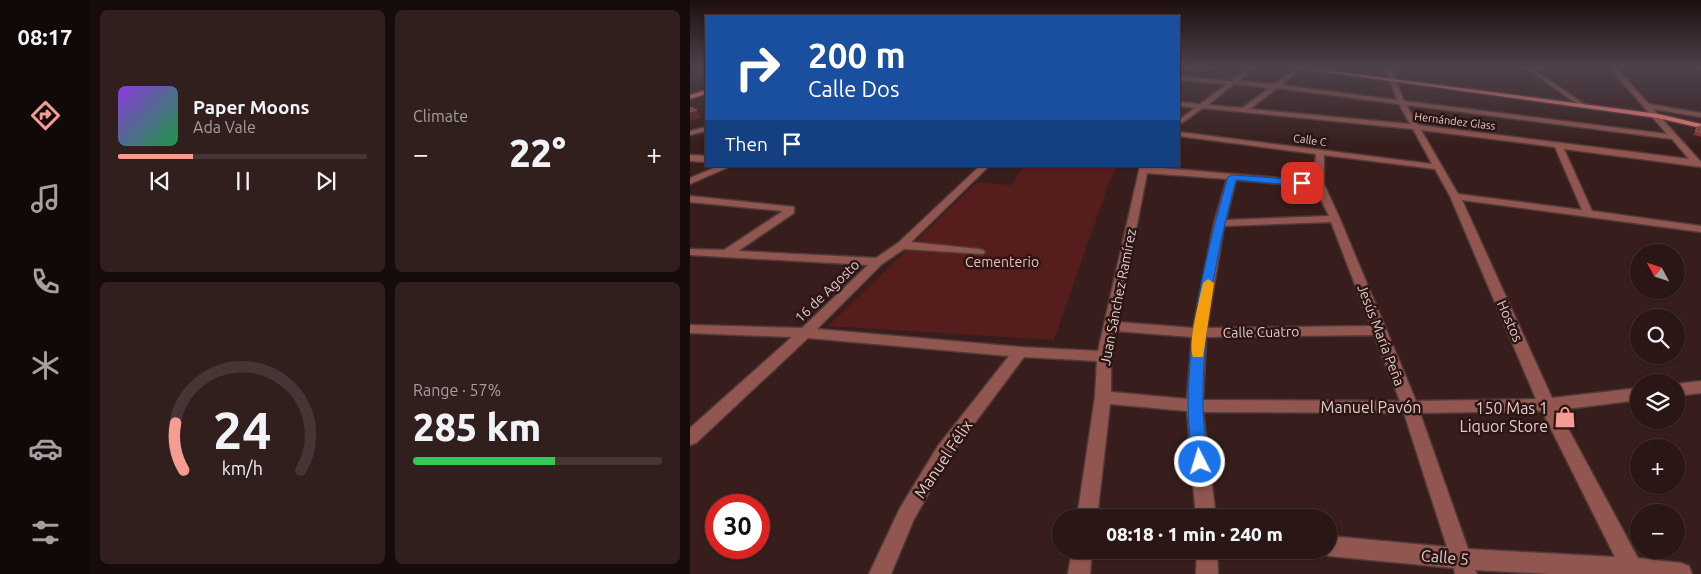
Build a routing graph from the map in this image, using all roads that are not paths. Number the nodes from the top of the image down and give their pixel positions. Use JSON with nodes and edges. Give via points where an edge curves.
{"nodes":[{"id":1,"x":1216,"y":94,"type":"edge"},
{"id":2,"x":1264,"y":94,"type":"edge"},
{"id":3,"x":1336,"y":94,"type":"edge"},
{"id":4,"x":1398,"y":94,"type":"edge"},
{"id":5,"x":1495,"y":94,"type":"edge"},
{"id":6,"x":1566,"y":94,"type":"edge"},
{"id":7,"x":1637,"y":94,"type":"edge"},
{"id":8,"x":1401,"y":102,"type":"junction"},
{"id":9,"x":1180,"y":104,"type":"edge"},
{"id":10,"x":1201,"y":106,"type":"junction"},
{"id":11,"x":1584,"y":106,"type":"junction"},
{"id":12,"x":1648,"y":106,"type":"junction"},
{"id":13,"x":1244,"y":110,"type":"junction"},
{"id":14,"x":1701,"y":115,"type":"edge"},
{"id":15,"x":1658,"y":116,"type":"junction"},
{"id":16,"x":1180,"y":122,"type":"edge"},
{"id":17,"x":1701,"y":126,"type":"edge"},
{"id":18,"x":1414,"y":127,"type":"junction"},
{"id":19,"x":705,"y":129,"type":"edge"},
{"id":20,"x":690,"y":133,"type":"edge"},
{"id":21,"x":1180,"y":134,"type":"edge"},
{"id":22,"x":1673,"y":137,"type":"junction"},
{"id":23,"x":1558,"y":145,"type":"junction"},
{"id":24,"x":1320,"y":153,"type":"junction"},
{"id":25,"x":690,"y":158,"type":"edge"},
{"id":26,"x":705,"y":159,"type":"edge"},
{"id":27,"x":1699,"y":165,"type":"edge"},
{"id":28,"x":725,"y":167,"type":"edge"},
{"id":29,"x":984,"y":167,"type":"edge"},
{"id":30,"x":1438,"y":167,"type":"junction"},
{"id":31,"x":1144,"y":168,"type":"edge"},
{"id":32,"x":1232,"y":177,"type":"junction"},
{"id":33,"x":690,"y":182,"type":"edge"},
{"id":34,"x":1319,"y":184,"type":"junction"},
{"id":35,"x":1455,"y":196,"type":"junction"},
{"id":36,"x":690,"y":199,"type":"edge"},
{"id":37,"x":1588,"y":213,"type":"junction"},
{"id":38,"x":1335,"y":219,"type":"junction"},
{"id":39,"x":1220,"y":223,"type":"junction"},
{"id":40,"x":1701,"y":229,"type":"edge"},
{"id":41,"x":902,"y":246,"type":"junction"},
{"id":42,"x":690,"y":252,"type":"edge"},
{"id":43,"x":979,"y":252,"type":"dead end"},
{"id":44,"x":725,"y":255,"type":"junction"},
{"id":45,"x":878,"y":262,"type":"junction"},
{"id":46,"x":1112,"y":326,"type":"junction"},
{"id":47,"x":690,"y":329,"type":"edge"},
{"id":48,"x":1380,"y":330,"type":"junction"},
{"id":49,"x":805,"y":333,"type":"junction"},
{"id":50,"x":1199,"y":333,"type":"junction"},
{"id":51,"x":1020,"y":352,"type":"junction"},
{"id":52,"x":1104,"y":356,"type":"junction"},
{"id":53,"x":1701,"y":387,"type":"edge"},
{"id":54,"x":1685,"y":389,"type":"edge"},
{"id":55,"x":1630,"y":395,"type":"edge"},
{"id":56,"x":1103,"y":397,"type":"junction"},
{"id":57,"x":1547,"y":405,"type":"junction"},
{"id":58,"x":1195,"y":406,"type":"junction"},
{"id":59,"x":1410,"y":407,"type":"junction"},
{"id":60,"x":690,"y":438,"type":"edge"},
{"id":61,"x":1088,"y":509,"type":"edge"},
{"id":62,"x":1205,"y":509,"type":"edge"},
{"id":63,"x":1337,"y":547,"type":"edge"},
{"id":64,"x":1081,"y":559,"type":"edge"},
{"id":65,"x":1207,"y":559,"type":"edge"},
{"id":66,"x":1464,"y":567,"type":"edge"},
{"id":67,"x":1634,"y":571,"type":"edge"},
{"id":68,"x":880,"y":574,"type":"edge"},
{"id":69,"x":1079,"y":574,"type":"edge"},
{"id":70,"x":1208,"y":574,"type":"edge"},
{"id":71,"x":1681,"y":574,"type":"edge"}],
"edges":[{"from":1,"to":10,"type":"street"},
{"from":2,"to":13,"type":"street"},
{"from":3,"to":8,"type":"street"},
{"from":4,"to":8,"type":"street","name":"Hostos"},
{"from":5,"to":11,"type":"main road"},
{"from":6,"to":11,"type":"street"},
{"from":7,"to":12,"type":"street"},
{"from":8,"to":18,"type":"street","name":"Hostos"},
{"from":8,"to":22,"type":"street"},
{"from":9,"to":10,"type":"street","name":"Hernández Glass"},
{"from":10,"to":13,"type":"street","name":"Hernández Glass"},
{"from":10,"to":16,"type":"street"},
{"from":11,"to":15,"type":"main road"},
{"from":12,"to":14,"type":"street"},
{"from":12,"to":15,"type":"street"},
{"from":13,"to":18,"type":"street","name":"Hernández Glass"},
{"from":15,"to":17,"type":"main road"},
{"from":15,"to":22,"type":"street"},
{"from":18,"to":23,"type":"street","name":"Hernández Glass"},
{"from":18,"to":30,"type":"street","name":"Hostos"},
{"from":19,"to":20,"type":"street"},
{"from":21,"to":24,"type":"street","name":"Calle C"},
{"from":22,"to":27,"type":"street"},
{"from":23,"to":27,"type":"street","name":"Hernández Glass"},
{"from":23,"to":37,"type":"street"},
{"from":24,"to":30,"type":"street","name":"Calle C"},
{"from":24,"to":34,"type":"street","name":"Jesús María Peña"},
{"from":25,"to":26,"type":"street"},
{"from":28,"to":33,"type":"street"},
{"from":29,"to":41,"type":"street","name":"16 de Agosto"},
{"from":30,"to":35,"type":"street","name":"Hostos"},
{"from":31,"to":32,"type":"street"},
{"from":31,"to":46,"type":"street","name":"Juan Sánchez Ramírez"},
{"from":32,"to":34,"type":"street"},
{"from":32,"to":39,"type":"street"},
{"from":34,"to":38,"type":"street","name":"Jesús María Peña"},
{"from":35,"to":37,"type":"street"},
{"from":35,"to":57,"type":"street","name":"Hostos"},
{"from":36,"to":44,"type":"street","via":[[790,209]]},
{"from":37,"to":40,"type":"street"},
{"from":38,"to":39,"type":"street"},
{"from":38,"to":48,"type":"street","name":"Jesús María Peña"},
{"from":39,"to":50,"type":"street"},
{"from":41,"to":43,"type":"street"},
{"from":41,"to":45,"type":"street","name":"16 de Agosto"},
{"from":42,"to":44,"type":"street"},
{"from":44,"to":45,"type":"street"},
{"from":45,"to":49,"type":"street","name":"16 de Agosto"},
{"from":46,"to":50,"type":"street","name":"Calle Cuatro"},
{"from":46,"to":52,"type":"street","name":"Juan Sánchez Ramírez"},
{"from":47,"to":49,"type":"street"},
{"from":48,"to":50,"type":"street","name":"Calle Cuatro"},
{"from":48,"to":59,"type":"street","name":"Jesús María Peña"},
{"from":49,"to":51,"type":"street"},
{"from":49,"to":60,"type":"street","name":"16 de Agosto"},
{"from":50,"to":58,"type":"street"},
{"from":51,"to":52,"type":"street"},
{"from":51,"to":68,"type":"street","name":"Manuel Félix","via":[[944,451],[907,514]]},
{"from":52,"to":56,"type":"street","name":"Juan Sánchez Ramírez"},
{"from":53,"to":54,"type":"street"},
{"from":55,"to":57,"type":"street","name":"Manuel Pavón"},
{"from":56,"to":58,"type":"street","name":"Manuel Pavón"},
{"from":56,"to":61,"type":"street","name":"Juan Sánchez Ramírez"},
{"from":57,"to":59,"type":"street","name":"Manuel Pavón"},
{"from":57,"to":67,"type":"street","name":"Hostos"},
{"from":58,"to":59,"type":"street","name":"Manuel Pavón"},
{"from":58,"to":62,"type":"street"},
{"from":59,"to":66,"type":"street","name":"Jesús María Peña"},
{"from":63,"to":66,"type":"street","name":"Calle 5"},
{"from":64,"to":69,"type":"street"},
{"from":65,"to":70,"type":"street"},
{"from":66,"to":67,"type":"street","name":"Calle 5"},
{"from":67,"to":71,"type":"street","name":"Calle 5"}]}
